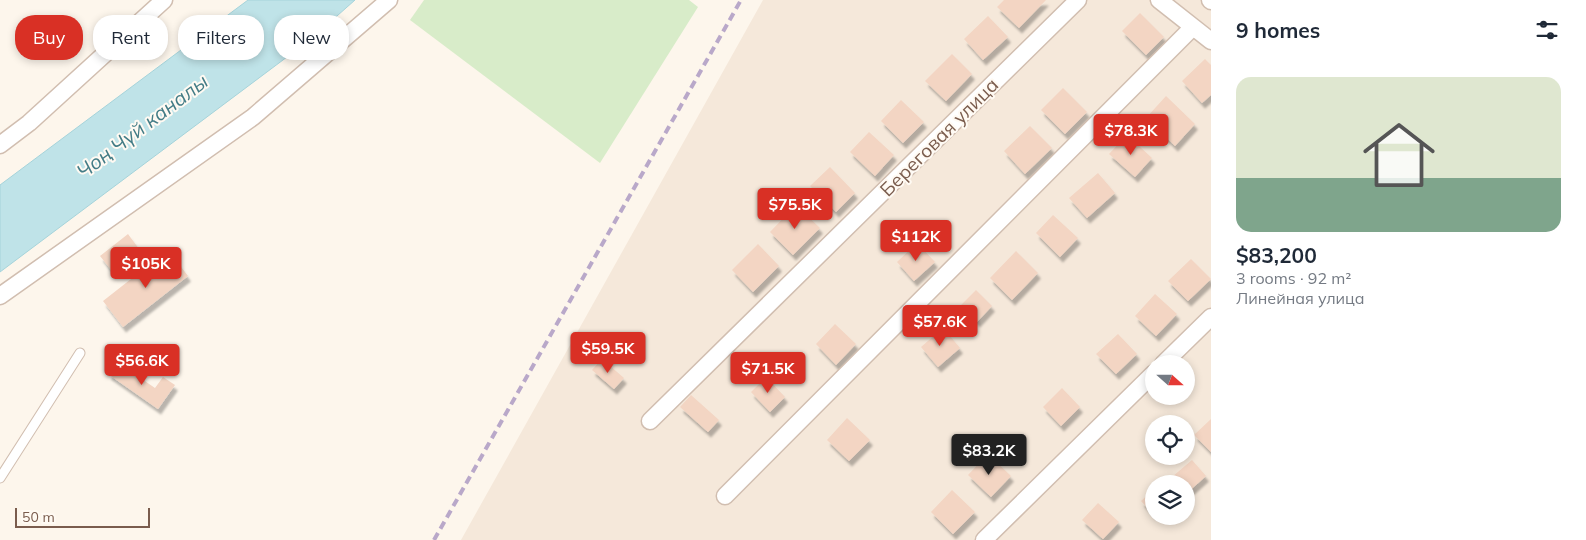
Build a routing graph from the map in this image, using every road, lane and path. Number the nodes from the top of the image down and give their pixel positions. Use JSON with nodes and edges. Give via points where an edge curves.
{"nodes":[{"id":1,"x":164,"y":0,"type":"edge"},
{"id":2,"x":389,"y":0,"type":"edge"},
{"id":3,"x":1078,"y":0,"type":"edge"},
{"id":4,"x":1159,"y":0,"type":"edge"},
{"id":5,"x":1193,"y":27,"type":"junction"},
{"id":6,"x":1211,"y":41,"type":"edge"},
{"id":7,"x":0,"y":145,"type":"edge"},
{"id":8,"x":0,"y":296,"type":"edge"},
{"id":9,"x":1211,"y":317,"type":"edge"},
{"id":10,"x":80,"y":353,"type":"dead end"},
{"id":11,"x":1172,"y":355,"type":"edge"},
{"id":12,"x":1145,"y":382,"type":"edge"},
{"id":13,"x":650,"y":421,"type":"dead end"},
{"id":14,"x":0,"y":478,"type":"edge"},
{"id":15,"x":725,"y":496,"type":"dead end"},
{"id":16,"x":984,"y":540,"type":"edge"}],
"edges":[{"from":1,"to":7,"type":"street","via":[[29,123]]},
{"from":2,"to":8,"type":"street","via":[[253,117]]},
{"from":3,"to":13,"type":"street","name":"Береговая улица"},
{"from":4,"to":5,"type":"street"},
{"from":5,"to":6,"type":"street"},
{"from":5,"to":15,"type":"street"},
{"from":9,"to":11,"type":"street"},
{"from":10,"to":14,"type":"lane"},
{"from":12,"to":16,"type":"street"}]}
